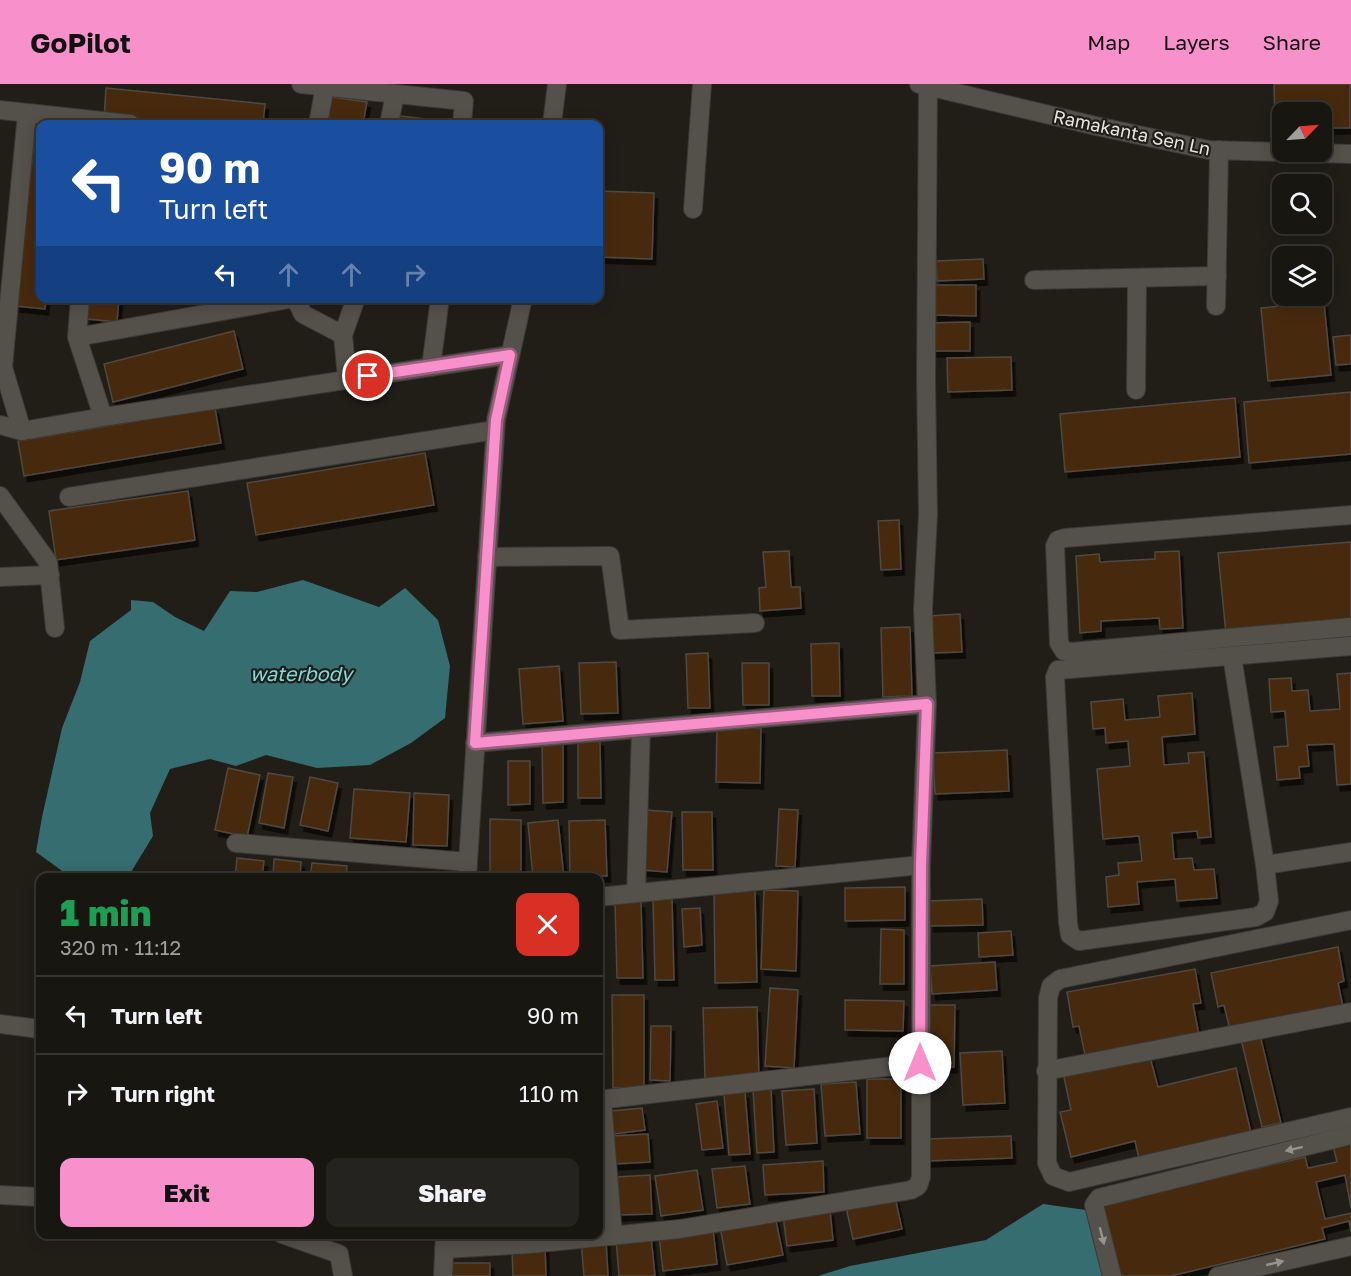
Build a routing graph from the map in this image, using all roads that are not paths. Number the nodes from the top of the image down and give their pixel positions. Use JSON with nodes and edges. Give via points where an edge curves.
{"nodes":[{"id":1,"x":301,"y":84,"type":"edge"},
{"id":2,"x":557,"y":84,"type":"edge"},
{"id":3,"x":702,"y":84,"type":"edge"},
{"id":4,"x":923,"y":85,"type":"edge"},
{"id":5,"x":325,"y":86,"type":"junction"},
{"id":6,"x":395,"y":94,"type":"junction"},
{"id":7,"x":0,"y":110,"type":"edge"},
{"id":8,"x":27,"y":113,"type":"junction"},
{"id":9,"x":80,"y":120,"type":"edge"},
{"id":10,"x":319,"y":120,"type":"edge"},
{"id":11,"x":390,"y":120,"type":"edge"},
{"id":12,"x":462,"y":120,"type":"edge"},
{"id":13,"x":552,"y":120,"type":"edge"},
{"id":14,"x":1219,"y":150,"type":"junction"},
{"id":15,"x":1351,"y":154,"type":"edge"},
{"id":16,"x":693,"y":209,"type":"dead end"},
{"id":17,"x":1217,"y":276,"type":"junction"},
{"id":18,"x":1137,"y":278,"type":"junction"},
{"id":19,"x":1034,"y":280,"type":"dead end"},
{"id":20,"x":80,"y":303,"type":"edge"},
{"id":21,"x":267,"y":303,"type":"edge"},
{"id":22,"x":298,"y":303,"type":"edge"},
{"id":23,"x":354,"y":303,"type":"edge"},
{"id":24,"x":439,"y":303,"type":"edge"},
{"id":25,"x":522,"y":303,"type":"edge"},
{"id":26,"x":1216,"y":306,"type":"dead end"},
{"id":27,"x":343,"y":335,"type":"junction"},
{"id":28,"x":77,"y":337,"type":"junction"},
{"id":29,"x":510,"y":355,"type":"junction"},
{"id":30,"x":431,"y":367,"type":"junction"},
{"id":31,"x":347,"y":379,"type":"junction"},
{"id":32,"x":1136,"y":390,"type":"dead end"},
{"id":33,"x":103,"y":417,"type":"junction"},
{"id":34,"x":0,"y":425,"type":"edge"},
{"id":35,"x":495,"y":430,"type":"junction"},
{"id":36,"x":22,"y":431,"type":"junction"},
{"id":37,"x":0,"y":496,"type":"edge"},
{"id":38,"x":69,"y":497,"type":"dead end"},
{"id":39,"x":1351,"y":515,"type":"edge"},
{"id":40,"x":487,"y":557,"type":"junction"},
{"id":41,"x":50,"y":575,"type":"junction"},
{"id":42,"x":0,"y":577,"type":"edge"},
{"id":43,"x":755,"y":623,"type":"dead end"},
{"id":44,"x":1351,"y":627,"type":"edge"},
{"id":45,"x":55,"y":628,"type":"dead end"},
{"id":46,"x":1351,"y":646,"type":"edge"},
{"id":47,"x":1232,"y":656,"type":"junction"},
{"id":48,"x":927,"y":704,"type":"junction"},
{"id":49,"x":641,"y":729,"type":"junction"},
{"id":50,"x":475,"y":743,"type":"junction"},
{"id":51,"x":236,"y":843,"type":"dead end"},
{"id":52,"x":1351,"y":852,"type":"edge"},
{"id":53,"x":921,"y":865,"type":"junction"},
{"id":54,"x":1265,"y":865,"type":"junction"},
{"id":55,"x":467,"y":870,"type":"edge"},
{"id":56,"x":636,"y":893,"type":"junction"},
{"id":57,"x":603,"y":896,"type":"edge"},
{"id":58,"x":1351,"y":920,"type":"edge"},
{"id":59,"x":1351,"y":1012,"type":"edge"},
{"id":60,"x":0,"y":1024,"type":"edge"},
{"id":61,"x":36,"y":1028,"type":"edge"},
{"id":62,"x":920,"y":1063,"type":"junction"},
{"id":63,"x":1046,"y":1071,"type":"junction"},
{"id":64,"x":603,"y":1100,"type":"edge"},
{"id":65,"x":1351,"y":1117,"type":"edge"},
{"id":66,"x":603,"y":1131,"type":"edge"},
{"id":67,"x":1351,"y":1135,"type":"edge"},
{"id":68,"x":0,"y":1195,"type":"edge"},
{"id":69,"x":36,"y":1197,"type":"edge"},
{"id":70,"x":613,"y":1236,"type":"junction"},
{"id":71,"x":603,"y":1237,"type":"edge"},
{"id":72,"x":296,"y":1239,"type":"edge"},
{"id":73,"x":582,"y":1239,"type":"edge"},
{"id":74,"x":445,"y":1242,"type":"edge"},
{"id":75,"x":1351,"y":1246,"type":"edge"},
{"id":76,"x":343,"y":1276,"type":"edge"},
{"id":77,"x":443,"y":1276,"type":"edge"},
{"id":78,"x":1112,"y":1276,"type":"edge"},
{"id":79,"x":1218,"y":1276,"type":"edge"}],
"edges":[{"from":1,"to":5,"type":"street"},
{"from":2,"to":13,"type":"street"},
{"from":3,"to":16,"type":"street"},
{"from":4,"to":14,"type":"street","name":"Ramakanta Sen Ln"},
{"from":4,"to":48,"type":"street","via":[[928,515],[923,609]]},
{"from":5,"to":6,"type":"street"},
{"from":5,"to":10,"type":"street"},
{"from":6,"to":11,"type":"street"},
{"from":6,"to":12,"type":"street","via":[[464,101]]},
{"from":7,"to":8,"type":"street"},
{"from":8,"to":9,"type":"street"},
{"from":8,"to":36,"type":"street","via":[[3,368]]},
{"from":14,"to":15,"type":"street","name":"Ramakanta Sen Ln"},
{"from":14,"to":17,"type":"street"},
{"from":17,"to":18,"type":"street"},
{"from":17,"to":26,"type":"street"},
{"from":18,"to":19,"type":"street"},
{"from":18,"to":32,"type":"street"},
{"from":20,"to":28,"type":"street"},
{"from":21,"to":28,"type":"street"},
{"from":22,"to":27,"type":"street","via":[[303,314]]},
{"from":23,"to":27,"type":"street"},
{"from":24,"to":30,"type":"street"},
{"from":25,"to":29,"type":"street"},
{"from":27,"to":31,"type":"street"},
{"from":28,"to":33,"type":"street"},
{"from":29,"to":30,"type":"street"},
{"from":29,"to":35,"type":"street"},
{"from":30,"to":31,"type":"street"},
{"from":31,"to":33,"type":"street"},
{"from":33,"to":36,"type":"street"},
{"from":34,"to":36,"type":"street"},
{"from":35,"to":38,"type":"street"},
{"from":35,"to":40,"type":"street"},
{"from":37,"to":41,"type":"street","via":[[48,562]]},
{"from":39,"to":44,"type":"street","via":[[1065,538],[1055,546],[1059,643],[1064,651]]},
{"from":40,"to":43,"type":"street","via":[[610,556],[621,630]]},
{"from":40,"to":50,"type":"street"},
{"from":41,"to":42,"type":"street"},
{"from":41,"to":45,"type":"street"},
{"from":46,"to":47,"type":"street"},
{"from":47,"to":54,"type":"street"},
{"from":47,"to":54,"type":"street","via":[[1058,670],[1055,677],[1071,935],[1079,941],[1256,917],[1265,912],[1269,901]]},
{"from":48,"to":49,"type":"street"},
{"from":48,"to":53,"type":"street"},
{"from":49,"to":50,"type":"street"},
{"from":49,"to":56,"type":"street"},
{"from":50,"to":55,"type":"street"},
{"from":51,"to":55,"type":"street"},
{"from":52,"to":54,"type":"street"},
{"from":53,"to":56,"type":"street"},
{"from":53,"to":62,"type":"street"},
{"from":56,"to":57,"type":"street"},
{"from":58,"to":63,"type":"street","via":[[1060,979],[1051,986],[1048,998]]},
{"from":59,"to":63,"type":"street"},
{"from":60,"to":61,"type":"street"},
{"from":62,"to":64,"type":"street"},
{"from":62,"to":70,"type":"street","via":[[921,1177],[918,1186],[911,1190],[680,1229]]},
{"from":63,"to":65,"type":"street","via":[[1047,1163],[1053,1176],[1069,1182]]},
{"from":66,"to":70,"type":"street"},
{"from":67,"to":78,"type":"street","one_way":true,"via":[[1099,1198],[1094,1205]]},
{"from":68,"to":69,"type":"street"},
{"from":70,"to":71,"type":"street"},
{"from":72,"to":76,"type":"street","via":[[339,1254]]},
{"from":73,"to":74,"type":"street","via":[[530,1244]]},
{"from":74,"to":77,"type":"street"},
{"from":79,"to":75,"type":"street","one_way":true}]}
